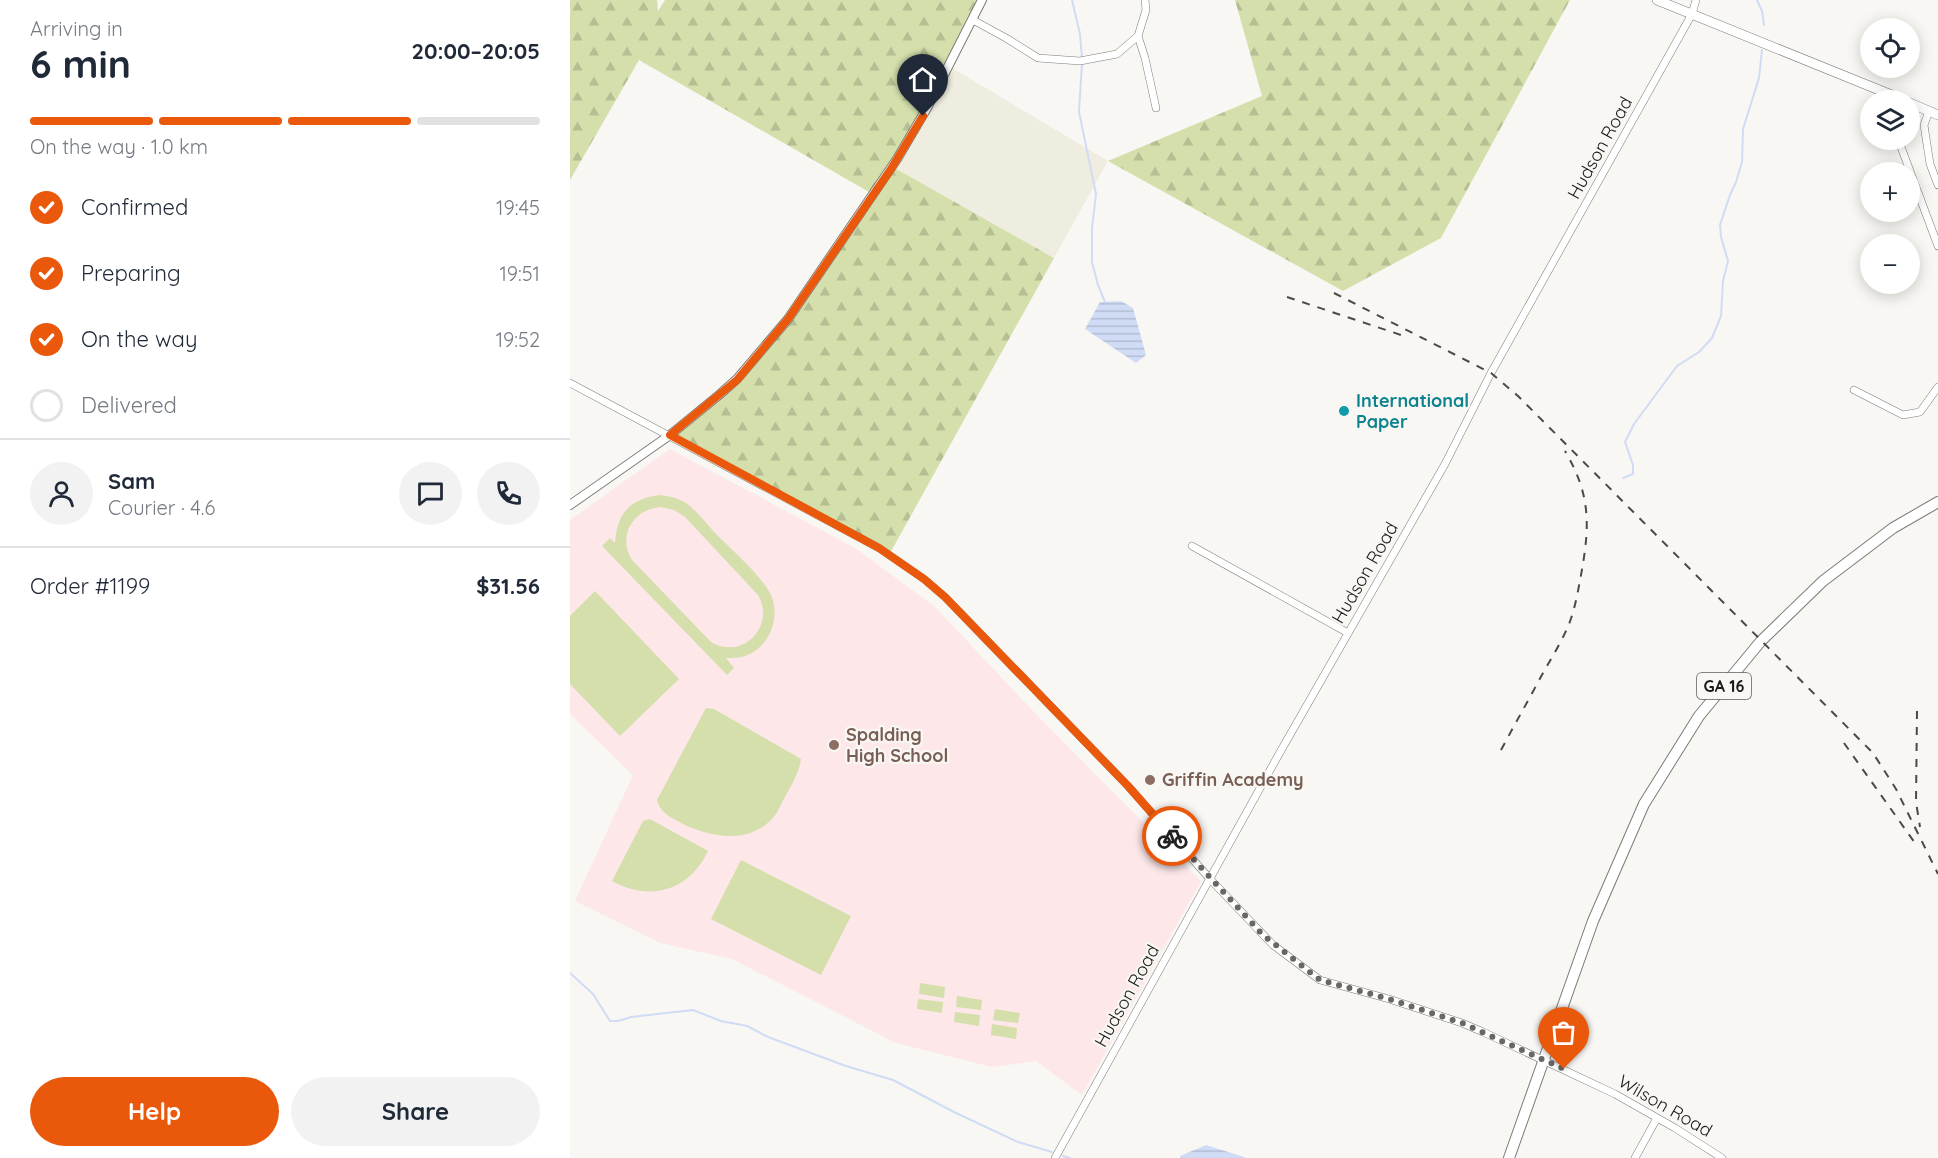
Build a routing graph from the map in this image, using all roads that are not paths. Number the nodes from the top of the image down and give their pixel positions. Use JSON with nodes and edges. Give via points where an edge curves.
{"nodes":[{"id":1,"x":982,"y":0,"type":"edge"},
{"id":2,"x":1145,"y":0,"type":"edge"},
{"id":3,"x":1657,"y":0,"type":"edge"},
{"id":4,"x":1696,"y":0,"type":"edge"},
{"id":5,"x":1692,"y":14,"type":"junction"},
{"id":6,"x":973,"y":20,"type":"junction"},
{"id":7,"x":1138,"y":36,"type":"junction"},
{"id":8,"x":1876,"y":90,"type":"edge"},
{"id":9,"x":1920,"y":107,"type":"edge"},
{"id":10,"x":1156,"y":108,"type":"dead end"},
{"id":11,"x":1934,"y":113,"type":"edge"},
{"id":12,"x":1902,"y":150,"type":"edge"},
{"id":13,"x":1938,"y":185,"type":"edge"},
{"id":14,"x":1938,"y":246,"type":"edge"},
{"id":15,"x":570,"y":383,"type":"edge"},
{"id":16,"x":1938,"y":387,"type":"edge"},
{"id":17,"x":1854,"y":390,"type":"dead end"},
{"id":18,"x":670,"y":435,"type":"junction"},
{"id":19,"x":1938,"y":502,"type":"edge"},
{"id":20,"x":570,"y":505,"type":"edge"},
{"id":21,"x":1192,"y":546,"type":"dead end"},
{"id":22,"x":1348,"y":633,"type":"junction"},
{"id":23,"x":1210,"y":879,"type":"junction"},
{"id":24,"x":1544,"y":1059,"type":"junction"},
{"id":25,"x":1657,"y":1118,"type":"junction"},
{"id":26,"x":1055,"y":1158,"type":"edge"},
{"id":27,"x":1509,"y":1158,"type":"edge"},
{"id":28,"x":1635,"y":1158,"type":"edge"},
{"id":29,"x":1722,"y":1158,"type":"edge"}],
"edges":[{"from":1,"to":6,"type":"street"},
{"from":2,"to":7,"type":"street"},
{"from":3,"to":5,"type":"main road"},
{"from":4,"to":5,"type":"street","name":"Hudson Road"},
{"from":5,"to":8,"type":"main road"},
{"from":5,"to":22,"type":"street","name":"Hudson Road"},
{"from":6,"to":7,"type":"street","via":[[1038,58],[1080,61],[1117,54]]},
{"from":6,"to":18,"type":"street","via":[[894,164],[788,319],[737,380]]},
{"from":7,"to":10,"type":"street"},
{"from":9,"to":11,"type":"main road"},
{"from":11,"to":13,"type":"street","via":[[1924,125],[1930,164]]},
{"from":12,"to":14,"type":"street"},
{"from":15,"to":18,"type":"street","name":"Wilson Road"},
{"from":16,"to":17,"type":"street","via":[[1920,412],[1903,415]]},
{"from":18,"to":20,"type":"street"},
{"from":18,"to":23,"type":"street","name":"Wilson Road","via":[[879,548],[924,579],[1128,786]]},
{"from":19,"to":24,"type":"main road","number":"GA 16","via":[[1893,528],[1823,581],[1761,641],[1699,716],[1644,804],[1593,921]]},
{"from":21,"to":22,"type":"street"},
{"from":22,"to":23,"type":"street","name":"Hudson Road"},
{"from":23,"to":24,"type":"street","name":"Wilson Road","via":[[1273,945],[1320,980],[1462,1023]]},
{"from":23,"to":26,"type":"street","name":"Hudson Road"},
{"from":24,"to":25,"type":"street","name":"Wilson Road"},
{"from":24,"to":27,"type":"main road","number":"GA 16"},
{"from":25,"to":28,"type":"street"},
{"from":25,"to":29,"type":"street","name":"Wilson Road"}]}
